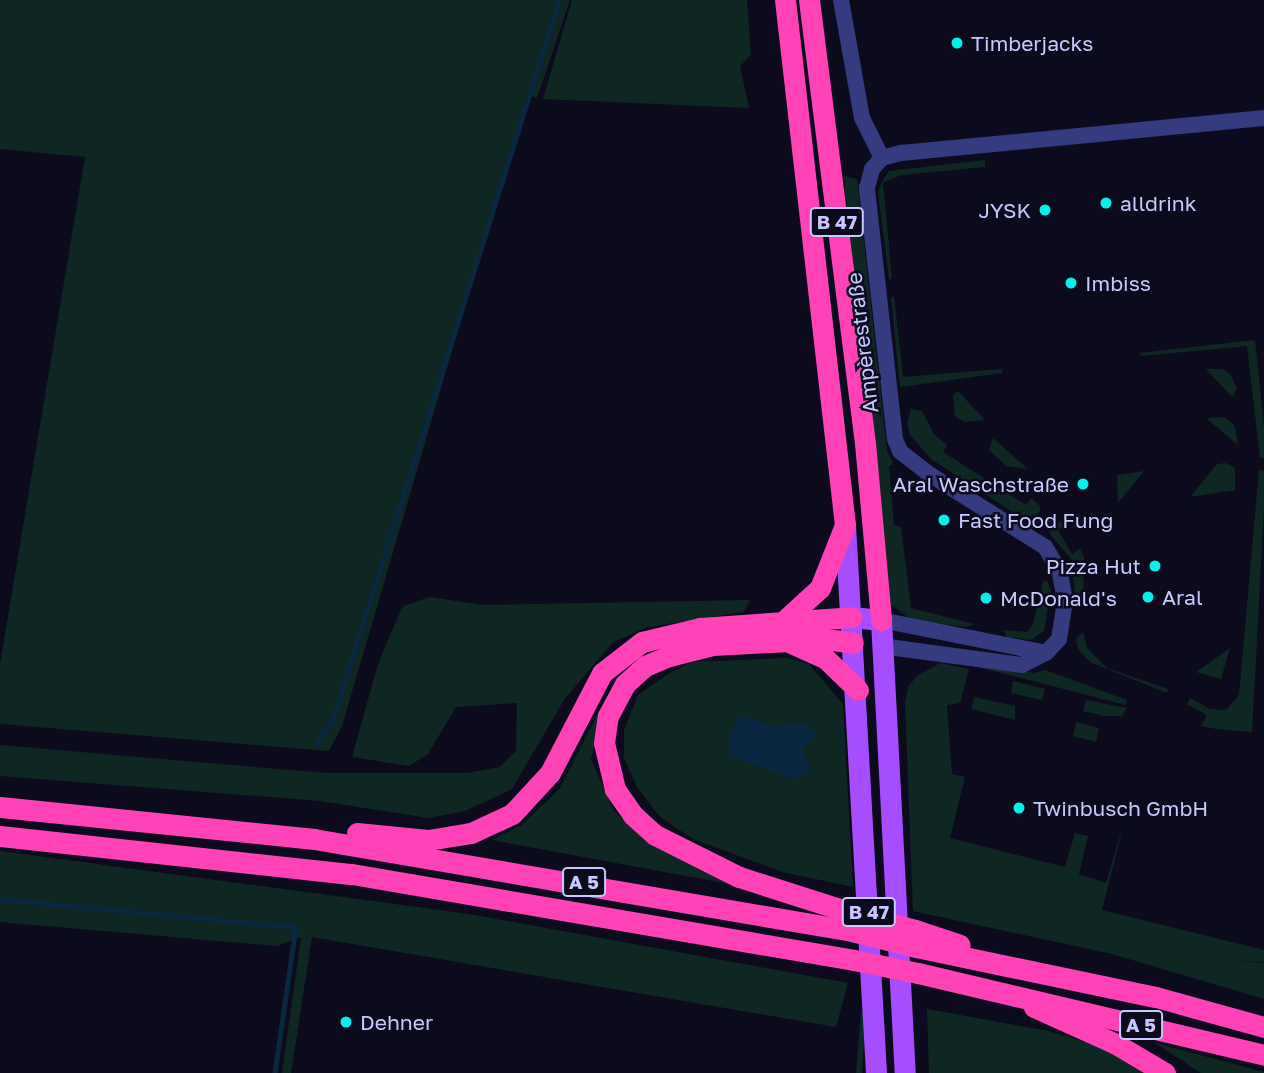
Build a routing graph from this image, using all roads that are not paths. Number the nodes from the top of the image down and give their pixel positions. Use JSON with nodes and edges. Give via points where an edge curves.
{"nodes":[{"id":1,"x":785,"y":0,"type":"edge"},
{"id":2,"x":809,"y":0,"type":"edge"},
{"id":3,"x":841,"y":0,"type":"edge"},
{"id":4,"x":1264,"y":118,"type":"edge"},
{"id":5,"x":882,"y":158,"type":"junction"},
{"id":6,"x":845,"y":525,"type":"junction"},
{"id":7,"x":852,"y":617,"type":"junction"},
{"id":8,"x":881,"y":620,"type":"junction"},
{"id":9,"x":784,"y":630,"type":"junction"},
{"id":10,"x":853,"y":643,"type":"junction"},
{"id":11,"x":881,"y":646,"type":"junction"},
{"id":12,"x":1046,"y":653,"type":"junction"},
{"id":13,"x":858,"y":690,"type":"junction"},
{"id":14,"x":0,"y":807,"type":"edge"},
{"id":15,"x":0,"y":835,"type":"edge"},
{"id":16,"x":314,"y":839,"type":"junction"},
{"id":17,"x":852,"y":922,"type":"junction"},
{"id":18,"x":1019,"y":995,"type":"junction"},
{"id":19,"x":1264,"y":1027,"type":"edge"},
{"id":20,"x":1264,"y":1055,"type":"edge"},
{"id":21,"x":876,"y":1073,"type":"edge"},
{"id":22,"x":905,"y":1073,"type":"edge"},
{"id":23,"x":1165,"y":1073,"type":"edge"}],
"edges":[{"from":1,"to":6,"type":"highway","number":"B 47"},
{"from":2,"to":8,"type":"highway","number":"B 47","via":[[863,429]]},
{"from":3,"to":5,"type":"street","via":[[862,118]]},
{"from":4,"to":5,"type":"street"},
{"from":5,"to":12,"type":"street","name":"Ampèrestraße","via":[[872,169],[867,188],[895,439],[900,451],[919,467],[1045,547],[1053,558],[1065,586],[1064,621],[1059,639]]},
{"from":6,"to":7,"type":"main road","number":"B 47"},
{"from":6,"to":9,"type":"highway","via":[[820,588]]},
{"from":7,"to":8,"type":"main road"},
{"from":7,"to":9,"type":"highway"},
{"from":7,"to":10,"type":"main road","number":"B 47"},
{"from":8,"to":11,"type":"main road","number":"B 47"},
{"from":8,"to":12,"type":"street"},
{"from":9,"to":10,"type":"highway"},
{"from":9,"to":13,"type":"highway","via":[[825,658]]},
{"from":9,"to":16,"type":"highway","via":[[660,635],[616,659],[594,683],[539,788],[497,823],[428,840],[362,833]]},
{"from":9,"to":17,"type":"highway","via":[[690,649],[634,674],[608,716],[607,768],[632,815],[655,835],[738,877]]},
{"from":10,"to":11,"type":"main road"},
{"from":10,"to":13,"type":"main road","number":"B 47"},
{"from":11,"to":12,"type":"street","via":[[1012,665],[1034,662]]},
{"from":11,"to":22,"type":"main road","number":"B 47","via":[[897,858]]},
{"from":13,"to":21,"type":"main road","number":"B 47"},
{"from":14,"to":16,"type":"highway","number":"A 5"},
{"from":15,"to":18,"type":"highway","number":"A 5","bridge":true,"via":[[352,874],[854,960]]},
{"from":16,"to":17,"type":"highway","number":"A 5"},
{"from":17,"to":19,"type":"highway","number":"A 5","bridge":true,"via":[[916,938],[951,940],[979,958],[1156,997]]},
{"from":18,"to":20,"type":"highway","number":"A 5"},
{"from":18,"to":23,"type":"highway","via":[[1047,1016],[1116,1044]]}]}
